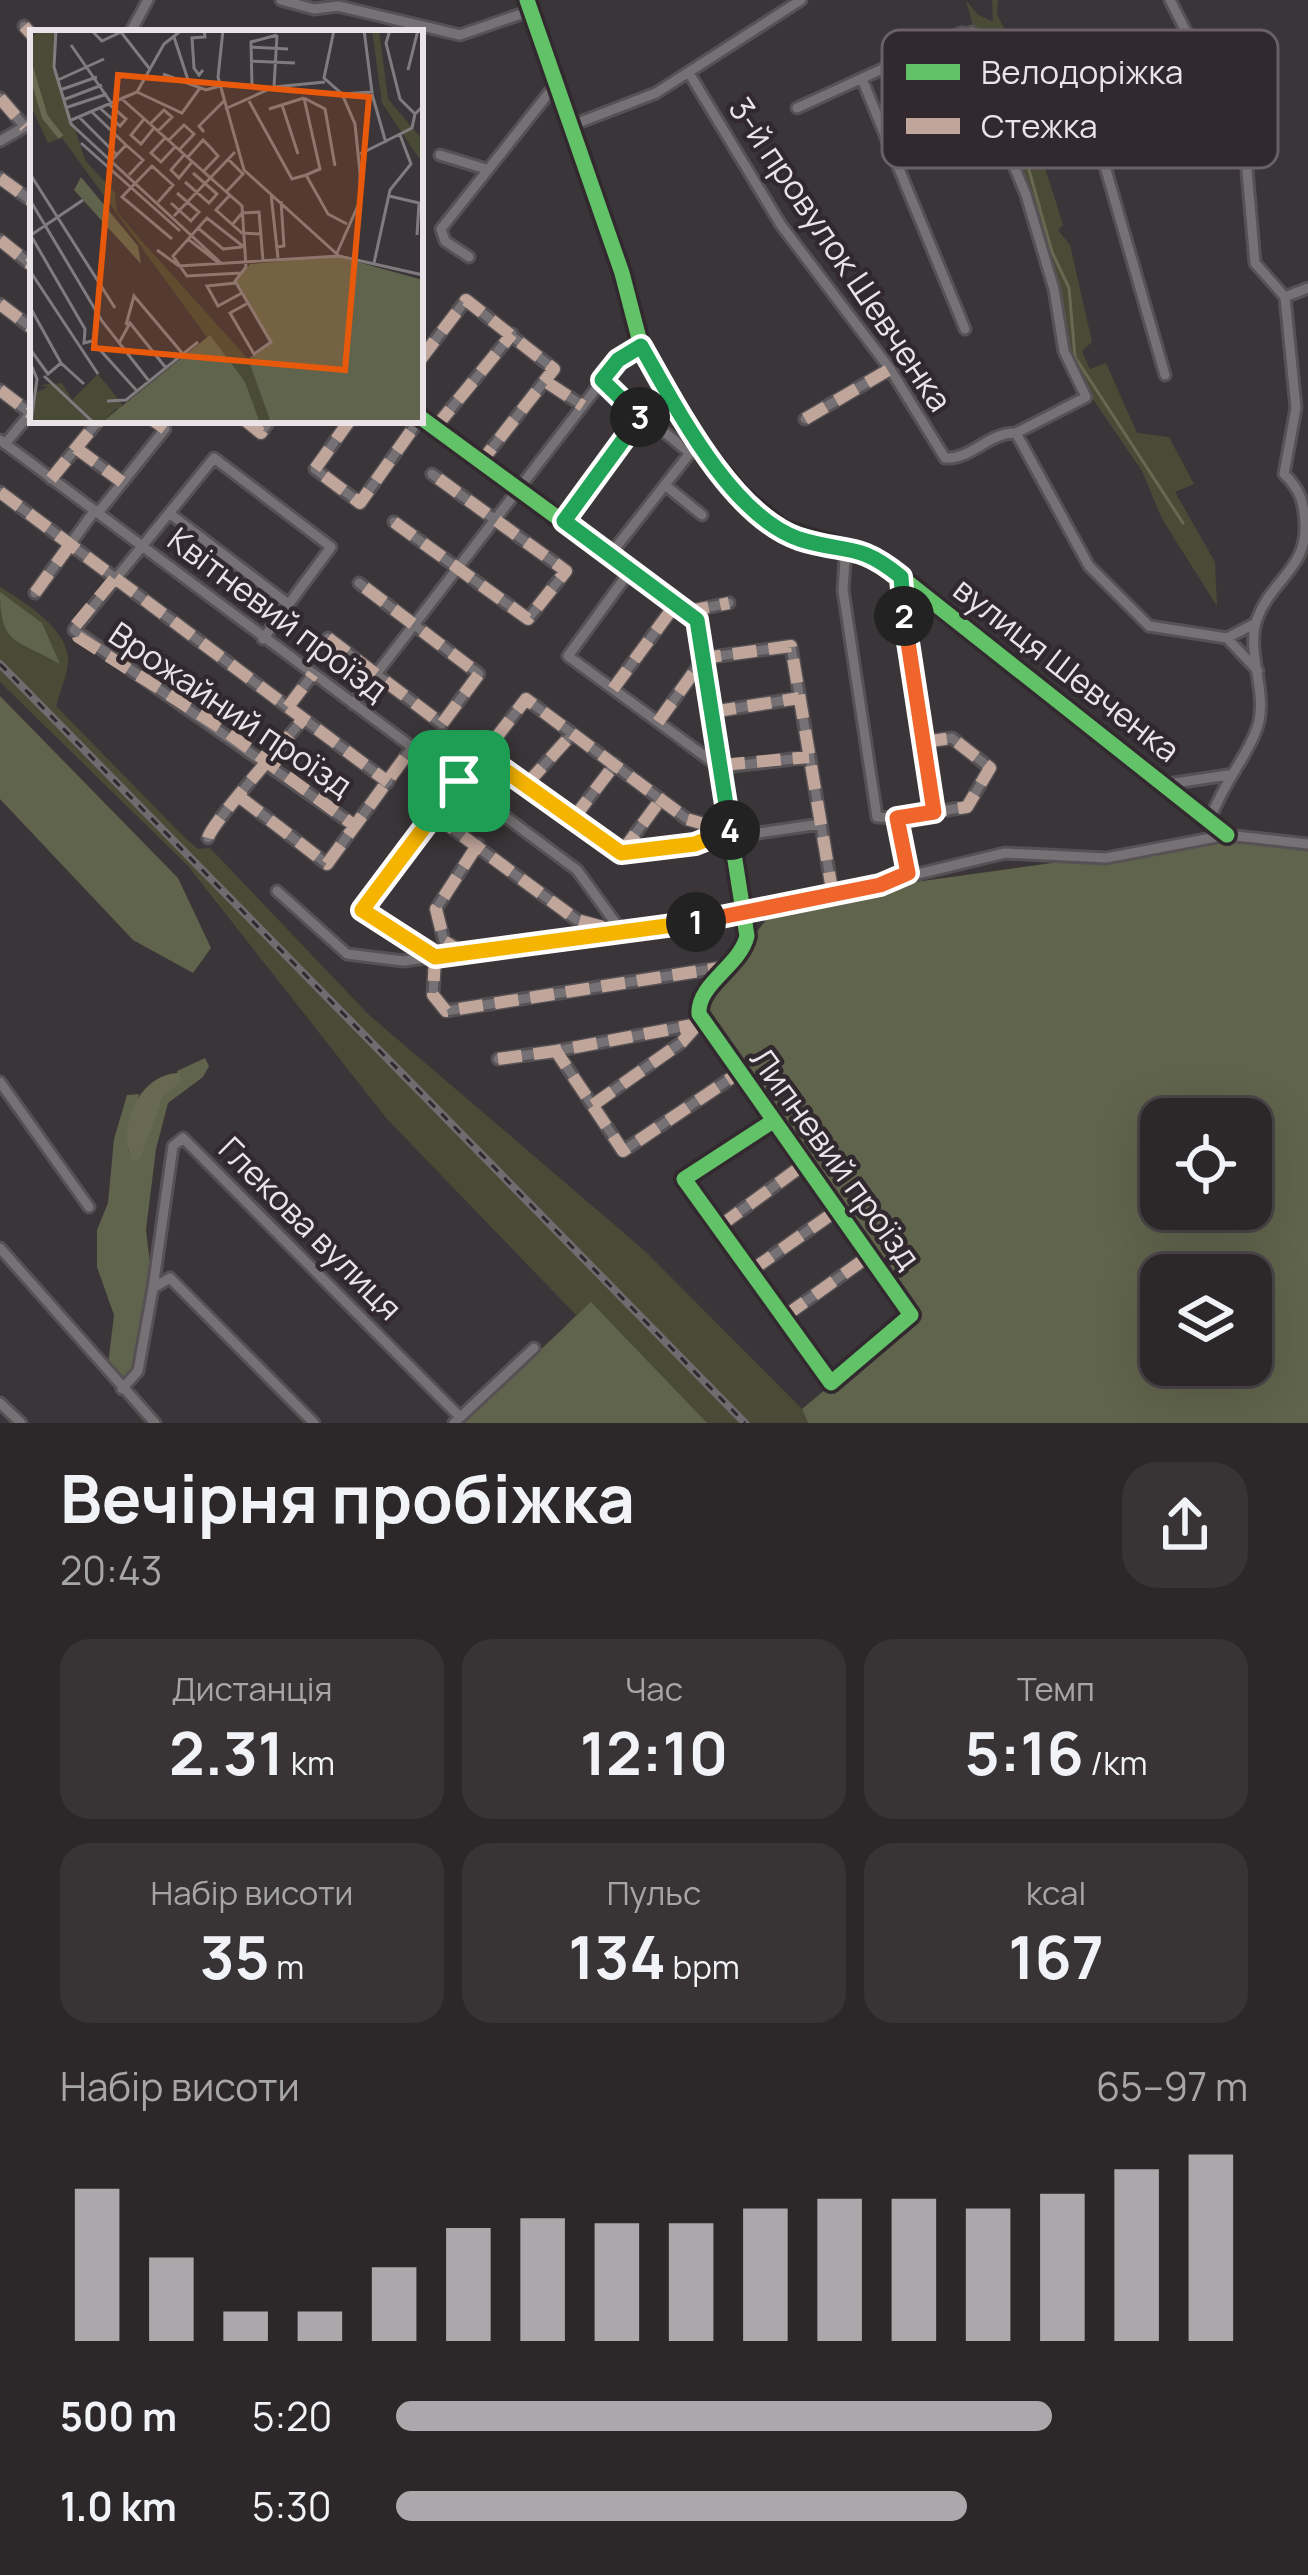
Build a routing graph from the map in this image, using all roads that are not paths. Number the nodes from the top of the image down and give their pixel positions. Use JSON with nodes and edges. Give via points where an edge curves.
{"nodes":[{"id":1,"x":148,"y":0,"type":"edge"},
{"id":2,"x":281,"y":0,"type":"edge"},
{"id":3,"x":801,"y":0,"type":"edge"},
{"id":4,"x":1170,"y":0,"type":"edge"},
{"id":5,"x":343,"y":3,"type":"edge"},
{"id":6,"x":529,"y":6,"type":"edge"},
{"id":7,"x":24,"y":26,"type":"dead end"},
{"id":8,"x":132,"y":30,"type":"edge"},
{"id":9,"x":1184,"y":30,"type":"edge"},
{"id":10,"x":428,"y":31,"type":"junction"},
{"id":11,"x":30,"y":33,"type":"edge"},
{"id":12,"x":423,"y":40,"type":"edge"},
{"id":13,"x":882,"y":69,"type":"edge"},
{"id":14,"x":689,"y":73,"type":"junction"},
{"id":15,"x":862,"y":79,"type":"junction"},
{"id":16,"x":556,"y":84,"type":"junction"},
{"id":17,"x":0,"y":98,"type":"edge"},
{"id":18,"x":797,"y":108,"type":"dead end"},
{"id":19,"x":30,"y":123,"type":"edge"},
{"id":20,"x":30,"y":125,"type":"edge"},
{"id":21,"x":570,"y":126,"type":"junction"},
{"id":22,"x":882,"y":128,"type":"edge"},
{"id":23,"x":0,"y":141,"type":"edge"},
{"id":24,"x":440,"y":155,"type":"dead end"},
{"id":25,"x":899,"y":168,"type":"edge"},
{"id":26,"x":1014,"y":168,"type":"edge"},
{"id":27,"x":1108,"y":168,"type":"edge"},
{"id":28,"x":1248,"y":168,"type":"edge"},
{"id":29,"x":486,"y":170,"type":"junction"},
{"id":30,"x":0,"y":178,"type":"edge"},
{"id":31,"x":30,"y":200,"type":"edge"},
{"id":32,"x":0,"y":240,"type":"edge"},
{"id":33,"x":469,"y":257,"type":"dead end"},
{"id":34,"x":30,"y":264,"type":"edge"},
{"id":35,"x":1308,"y":288,"type":"edge"},
{"id":36,"x":1286,"y":296,"type":"junction"},
{"id":37,"x":0,"y":304,"type":"edge"},
{"id":38,"x":30,"y":327,"type":"edge"},
{"id":39,"x":965,"y":329,"type":"dead end"},
{"id":40,"x":512,"y":334,"type":"junction"},
{"id":41,"x":641,"y":346,"type":"junction"},
{"id":42,"x":423,"y":356,"type":"edge"},
{"id":43,"x":890,"y":369,"type":"junction"},
{"id":44,"x":1165,"y":374,"type":"dead end"},
{"id":45,"x":602,"y":380,"type":"junction"},
{"id":46,"x":548,"y":383,"type":"junction"},
{"id":47,"x":0,"y":390,"type":"edge"},
{"id":48,"x":583,"y":406,"type":"junction"},
{"id":49,"x":30,"y":411,"type":"edge"},
{"id":50,"x":30,"y":414,"type":"edge"},
{"id":51,"x":805,"y":419,"type":"dead end"},
{"id":52,"x":423,"y":420,"type":"edge"},
{"id":53,"x":643,"y":420,"type":"junction"},
{"id":54,"x":97,"y":423,"type":"edge"},
{"id":55,"x":157,"y":423,"type":"edge"},
{"id":56,"x":348,"y":423,"type":"edge"},
{"id":57,"x":416,"y":423,"type":"edge"},
{"id":58,"x":435,"y":428,"type":"junction"},
{"id":59,"x":1016,"y":433,"type":"junction"},
{"id":60,"x":3,"y":442,"type":"edge"},
{"id":61,"x":76,"y":448,"type":"junction"},
{"id":62,"x":481,"y":462,"type":"junction"},
{"id":63,"x":432,"y":474,"type":"dead end"},
{"id":64,"x":52,"y":479,"type":"junction"},
{"id":65,"x":122,"y":482,"type":"junction"},
{"id":66,"x":665,"y":485,"type":"junction"},
{"id":67,"x":519,"y":488,"type":"junction"},
{"id":68,"x":0,"y":492,"type":"edge"},
{"id":69,"x":96,"y":512,"type":"junction"},
{"id":70,"x":169,"y":512,"type":"junction"},
{"id":71,"x":701,"y":514,"type":"dead end"},
{"id":72,"x":496,"y":520,"type":"junction"},
{"id":73,"x":564,"y":521,"type":"junction"},
{"id":74,"x":394,"y":522,"type":"dead end"},
{"id":75,"x":846,"y":545,"type":"junction"},
{"id":76,"x":69,"y":546,"type":"junction"},
{"id":77,"x":142,"y":546,"type":"junction"},
{"id":78,"x":610,"y":556,"type":"junction"},
{"id":79,"x":460,"y":568,"type":"junction"},
{"id":80,"x":630,"y":571,"type":"junction"},
{"id":81,"x":901,"y":577,"type":"junction"},
{"id":82,"x":114,"y":579,"type":"junction"},
{"id":83,"x":358,"y":583,"type":"dead end"},
{"id":84,"x":35,"y":592,"type":"dead end"},
{"id":85,"x":287,"y":603,"type":"junction"},
{"id":86,"x":730,"y":603,"type":"dead end"},
{"id":87,"x":680,"y":608,"type":"junction"},
{"id":88,"x":1256,"y":623,"type":"junction"},
{"id":89,"x":416,"y":625,"type":"junction"},
{"id":90,"x":328,"y":638,"type":"dead end"},
{"id":91,"x":1226,"y":638,"type":"junction"},
{"id":92,"x":263,"y":639,"type":"junction"},
{"id":93,"x":704,"y":658,"type":"junction"},
{"id":94,"x":1258,"y":671,"type":"junction"},
{"id":95,"x":313,"y":674,"type":"junction"},
{"id":96,"x":378,"y":676,"type":"junction"},
{"id":97,"x":614,"y":689,"type":"junction"},
{"id":98,"x":799,"y":698,"type":"junction"},
{"id":99,"x":353,"y":704,"type":"junction"},
{"id":100,"x":288,"y":707,"type":"junction"},
{"id":101,"x":712,"y":712,"type":"junction"},
{"id":102,"x":304,"y":719,"type":"junction"},
{"id":103,"x":658,"y":722,"type":"junction"},
{"id":104,"x":572,"y":734,"type":"junction"},
{"id":105,"x":923,"y":742,"type":"junction"},
{"id":106,"x":411,"y":749,"type":"junction"},
{"id":107,"x":482,"y":754,"type":"junction"},
{"id":108,"x":809,"y":757,"type":"junction"},
{"id":109,"x":268,"y":763,"type":"junction"},
{"id":110,"x":615,"y":764,"type":"junction"},
{"id":111,"x":721,"y":765,"type":"junction"},
{"id":112,"x":1228,"y":775,"type":"junction"},
{"id":113,"x":459,"y":781,"type":"junction"},
{"id":114,"x":388,"y":782,"type":"junction"},
{"id":115,"x":1204,"y":782,"type":"junction"},
{"id":116,"x":1167,"y":784,"type":"junction"},
{"id":117,"x":526,"y":785,"type":"junction"},
{"id":118,"x":1219,"y":794,"type":"junction"},
{"id":119,"x":242,"y":798,"type":"junction"},
{"id":120,"x":661,"y":799,"type":"junction"},
{"id":121,"x":934,"y":812,"type":"junction"},
{"id":122,"x":434,"y":815,"type":"junction"},
{"id":123,"x":897,"y":818,"type":"junction"},
{"id":124,"x":573,"y":819,"type":"junction"},
{"id":125,"x":1210,"y":821,"type":"junction"},
{"id":126,"x":820,"y":824,"type":"junction"},
{"id":127,"x":355,"y":826,"type":"junction"},
{"id":128,"x":727,"y":834,"type":"junction"},
{"id":129,"x":1226,"y":835,"type":"junction"},
{"id":130,"x":208,"y":838,"type":"dead end"},
{"id":131,"x":478,"y":844,"type":"junction"},
{"id":132,"x":1308,"y":844,"type":"edge"},
{"id":133,"x":621,"y":853,"type":"junction"},
{"id":134,"x":908,"y":873,"type":"junction"},
{"id":135,"x":277,"y":891,"type":"dead end"},
{"id":136,"x":832,"y":896,"type":"junction"},
{"id":137,"x":742,"y":916,"type":"junction"},
{"id":138,"x":622,"y":932,"type":"junction"},
{"id":139,"x":465,"y":954,"type":"junction"},
{"id":140,"x":435,"y":957,"type":"junction"},
{"id":141,"x":731,"y":966,"type":"junction"},
{"id":142,"x":701,"y":1024,"type":"junction"},
{"id":143,"x":556,"y":1051,"type":"junction"},
{"id":144,"x":498,"y":1059,"type":"dead end"},
{"id":145,"x":737,"y":1074,"type":"junction"},
{"id":146,"x":0,"y":1082,"type":"edge"},
{"id":147,"x":592,"y":1105,"type":"junction"},
{"id":148,"x":773,"y":1121,"type":"junction"},
{"id":149,"x":803,"y":1165,"type":"junction"},
{"id":150,"x":89,"y":1207,"type":"dead end"},
{"id":151,"x":836,"y":1211,"type":"junction"},
{"id":152,"x":720,"y":1226,"type":"junction"},
{"id":153,"x":0,"y":1248,"type":"edge"},
{"id":154,"x":869,"y":1256,"type":"junction"},
{"id":155,"x":752,"y":1270,"type":"junction"},
{"id":156,"x":153,"y":1288,"type":"junction"},
{"id":157,"x":785,"y":1316,"type":"junction"},
{"id":158,"x":534,"y":1348,"type":"dead end"},
{"id":159,"x":122,"y":1388,"type":"junction"},
{"id":160,"x":0,"y":1403,"type":"edge"},
{"id":161,"x":457,"y":1420,"type":"edge"},
{"id":162,"x":21,"y":1423,"type":"edge"},
{"id":163,"x":155,"y":1423,"type":"edge"},
{"id":164,"x":314,"y":1423,"type":"edge"}],
"edges":[{"from":1,"to":8,"type":"street"},
{"from":2,"to":5,"type":"street","via":[[314,9]]},
{"from":3,"to":14,"type":"street"},
{"from":4,"to":9,"type":"street"},
{"from":5,"to":10,"type":"street"},
{"from":6,"to":10,"type":"street","via":[[476,34]]},
{"from":6,"to":16,"type":"street","name":"вулиця Шевченка"},
{"from":7,"to":11,"type":"street"},
{"from":10,"to":12,"type":"street"},
{"from":13,"to":15,"type":"street"},
{"from":14,"to":21,"type":"street"},
{"from":14,"to":43,"type":"street","name":"3-й провулок Шевченка","via":[[781,225]]},
{"from":15,"to":18,"type":"street"},
{"from":15,"to":22,"type":"street"},
{"from":16,"to":21,"type":"street","name":"вулиця Шевченка"},
{"from":16,"to":29,"type":"street"},
{"from":17,"to":19,"type":"street"},
{"from":20,"to":23,"type":"street"},
{"from":21,"to":41,"type":"street","name":"вулиця Шевченка"},
{"from":24,"to":29,"type":"street"},
{"from":25,"to":39,"type":"street"},
{"from":26,"to":59,"type":"street","via":[[1054,290],[1064,351],[1086,397]]},
{"from":27,"to":44,"type":"street"},
{"from":28,"to":36,"type":"street","via":[[1255,263]]},
{"from":29,"to":33,"type":"street","via":[[442,229],[445,241]]},
{"from":30,"to":31,"type":"street"},
{"from":32,"to":34,"type":"street"},
{"from":35,"to":36,"type":"street"},
{"from":36,"to":88,"type":"street","via":[[1296,408],[1284,474],[1303,499],[1306,542]]},
{"from":37,"to":38,"type":"street"},
{"from":40,"to":42,"type":"street","via":[[466,300]]},
{"from":40,"to":46,"type":"street","via":[[554,369]]},
{"from":40,"to":58,"type":"street"},
{"from":41,"to":45,"type":"street"},
{"from":41,"to":75,"type":"street","name":"вулиця Шевченка","via":[[692,436],[740,494],[800,539]]},
{"from":43,"to":51,"type":"street"},
{"from":43,"to":59,"type":"street","name":"3-й провулок Шевченка","via":[[945,458]]},
{"from":45,"to":48,"type":"street"},
{"from":45,"to":53,"type":"street"},
{"from":46,"to":48,"type":"street"},
{"from":46,"to":62,"type":"street"},
{"from":47,"to":49,"type":"street"},
{"from":48,"to":67,"type":"street"},
{"from":50,"to":60,"type":"street"},
{"from":52,"to":58,"type":"street"},
{"from":53,"to":66,"type":"street","via":[[690,453]]},
{"from":53,"to":73,"type":"street"},
{"from":54,"to":61,"type":"street"},
{"from":55,"to":65,"type":"street","via":[[165,429]]},
{"from":56,"to":57,"type":"street","via":[[315,469],[360,503]]},
{"from":58,"to":62,"type":"street"},
{"from":59,"to":91,"type":"street","via":[[1089,566],[1148,626]]},
{"from":60,"to":64,"type":"street","name":"Квітневий проїзд"},
{"from":61,"to":64,"type":"street"},
{"from":61,"to":65,"type":"street"},
{"from":62,"to":67,"type":"street"},
{"from":63,"to":72,"type":"street"},
{"from":64,"to":69,"type":"street","name":"Квітневий проїзд"},
{"from":65,"to":69,"type":"street"},
{"from":66,"to":71,"type":"street"},
{"from":66,"to":78,"type":"street"},
{"from":67,"to":72,"type":"street"},
{"from":67,"to":73,"type":"street"},
{"from":68,"to":76,"type":"street"},
{"from":69,"to":76,"type":"street"},
{"from":69,"to":77,"type":"street","name":"Квітневий проїзд"},
{"from":70,"to":77,"type":"street"},
{"from":70,"to":85,"type":"street"},
{"from":70,"to":85,"type":"street","via":[[214,458],[331,547]]},
{"from":72,"to":79,"type":"street"},
{"from":72,"to":79,"type":"street","via":[[566,571],[528,619]]},
{"from":73,"to":78,"type":"street"},
{"from":74,"to":79,"type":"street"},
{"from":75,"to":81,"type":"street","name":"вулиця Шевченка"},
{"from":75,"to":123,"type":"street","via":[[843,590],[877,817]]},
{"from":76,"to":82,"type":"street"},
{"from":76,"to":84,"type":"street"},
{"from":77,"to":82,"type":"street"},
{"from":77,"to":92,"type":"street","name":"Квітневий проїзд"},
{"from":78,"to":80,"type":"street"},
{"from":79,"to":89,"type":"street"},
{"from":80,"to":87,"type":"street"},
{"from":80,"to":97,"type":"street","via":[[568,656]]},
{"from":81,"to":105,"type":"street"},
{"from":81,"to":116,"type":"street","name":"вулиця Шевченка"},
{"from":82,"to":100,"type":"street"},
{"from":82,"to":109,"type":"street","name":"Врожайний проїзд","via":[[76,626],[78,637]]},
{"from":83,"to":89,"type":"street"},
{"from":85,"to":92,"type":"street"},
{"from":86,"to":87,"type":"street"},
{"from":87,"to":93,"type":"street","via":[[697,620]]},
{"from":87,"to":97,"type":"street"},
{"from":88,"to":91,"type":"street"},
{"from":88,"to":94,"type":"street"},
{"from":89,"to":96,"type":"street"},
{"from":89,"to":96,"type":"street","via":[[479,674],[442,724]]},
{"from":90,"to":96,"type":"street"},
{"from":91,"to":94,"type":"street"},
{"from":92,"to":95,"type":"street","name":"Квітневий проїзд"},
{"from":93,"to":98,"type":"street","via":[[790,646]]},
{"from":93,"to":101,"type":"street"},
{"from":93,"to":103,"type":"street"},
{"from":94,"to":112,"type":"street","via":[[1258,723]]},
{"from":95,"to":99,"type":"street","name":"Квітневий проїзд"},
{"from":95,"to":100,"type":"street"},
{"from":96,"to":99,"type":"street"},
{"from":97,"to":103,"type":"street"},
{"from":98,"to":101,"type":"street"},
{"from":98,"to":108,"type":"street"},
{"from":99,"to":106,"type":"street","name":"Квітневий проїзд"},
{"from":100,"to":102,"type":"street"},
{"from":101,"to":111,"type":"street"},
{"from":102,"to":109,"type":"street"},
{"from":102,"to":114,"type":"street"},
{"from":103,"to":111,"type":"street"},
{"from":104,"to":107,"type":"street","via":[[526,699]]},
{"from":104,"to":110,"type":"street"},
{"from":104,"to":117,"type":"street"},
{"from":105,"to":121,"type":"street"},
{"from":105,"to":121,"type":"street","via":[[952,739],[990,768],[967,807]]},
{"from":106,"to":113,"type":"street","name":"Квітневий проїзд"},
{"from":106,"to":114,"type":"street"},
{"from":107,"to":113,"type":"street"},
{"from":107,"to":117,"type":"street"},
{"from":108,"to":111,"type":"street"},
{"from":108,"to":126,"type":"street"},
{"from":109,"to":119,"type":"street"},
{"from":109,"to":127,"type":"street","name":"Врожайний проїзд"},
{"from":110,"to":120,"type":"street"},
{"from":110,"to":124,"type":"street"},
{"from":111,"to":128,"type":"street"},
{"from":112,"to":115,"type":"street"},
{"from":112,"to":118,"type":"street"},
{"from":113,"to":122,"type":"street"},
{"from":113,"to":138,"type":"street","name":"Квітневий проїзд","via":[[577,870]]},
{"from":114,"to":127,"type":"street"},
{"from":115,"to":116,"type":"street"},
{"from":115,"to":118,"type":"street"},
{"from":116,"to":125,"type":"street","name":"вулиця Шевченка"},
{"from":117,"to":124,"type":"street"},
{"from":118,"to":125,"type":"street"},
{"from":119,"to":127,"type":"street","via":[[327,864]]},
{"from":119,"to":130,"type":"street","via":[[212,824]]},
{"from":120,"to":128,"type":"street"},
{"from":120,"to":133,"type":"street"},
{"from":121,"to":123,"type":"street"},
{"from":122,"to":131,"type":"street"},
{"from":122,"to":140,"type":"street","via":[[362,910]]},
{"from":123,"to":134,"type":"street"},
{"from":124,"to":133,"type":"street"},
{"from":125,"to":129,"type":"street","name":"вулиця Шевченка"},
{"from":126,"to":128,"type":"street"},
{"from":126,"to":136,"type":"street"},
{"from":128,"to":133,"type":"street"},
{"from":128,"to":137,"type":"street"},
{"from":129,"to":132,"type":"street"},
{"from":129,"to":134,"type":"street","via":[[1132,855],[1014,852]]},
{"from":131,"to":138,"type":"street","via":[[577,920]]},
{"from":131,"to":139,"type":"street","via":[[436,909],[444,941]]},
{"from":134,"to":136,"type":"street"},
{"from":135,"to":140,"type":"street","via":[[352,956]]},
{"from":136,"to":137,"type":"street"},
{"from":137,"to":138,"type":"street"},
{"from":137,"to":141,"type":"street","via":[[746,942]]},
{"from":138,"to":139,"type":"street"},
{"from":139,"to":140,"type":"street"},
{"from":140,"to":141,"type":"street","via":[[433,995],[446,1011]]},
{"from":141,"to":142,"type":"street","via":[[698,1003]]},
{"from":142,"to":143,"type":"street"},
{"from":142,"to":145,"type":"street","name":"Липневий проїзд"},
{"from":142,"to":147,"type":"street"},
{"from":143,"to":144,"type":"street"},
{"from":143,"to":147,"type":"street"},
{"from":145,"to":147,"type":"street","via":[[623,1151]]},
{"from":145,"to":148,"type":"street","name":"Липневий проїзд"},
{"from":146,"to":150,"type":"street"},
{"from":148,"to":149,"type":"street","name":"Липневий проїзд"},
{"from":148,"to":152,"type":"street","name":"Липневий проїзд","via":[[684,1179]]},
{"from":149,"to":151,"type":"street","name":"Липневий проїзд"},
{"from":149,"to":152,"type":"street"},
{"from":151,"to":154,"type":"street","name":"Липневий проїзд"},
{"from":151,"to":155,"type":"street"},
{"from":152,"to":155,"type":"street","name":"Липневий проїзд"},
{"from":153,"to":159,"type":"street"},
{"from":154,"to":157,"type":"street"},
{"from":154,"to":157,"type":"street","name":"Липневий проїзд","via":[[910,1319],[831,1383]]},
{"from":155,"to":157,"type":"street","name":"Липневий проїзд"},
{"from":156,"to":159,"type":"street","via":[[138,1371]]},
{"from":156,"to":161,"type":"street","name":"Глекова вулиця","via":[[173,1146],[183,1138]]},
{"from":156,"to":164,"type":"street","via":[[164,1278],[180,1283]]},
{"from":158,"to":161,"type":"street"},
{"from":159,"to":163,"type":"street"},
{"from":160,"to":162,"type":"street"}]}
